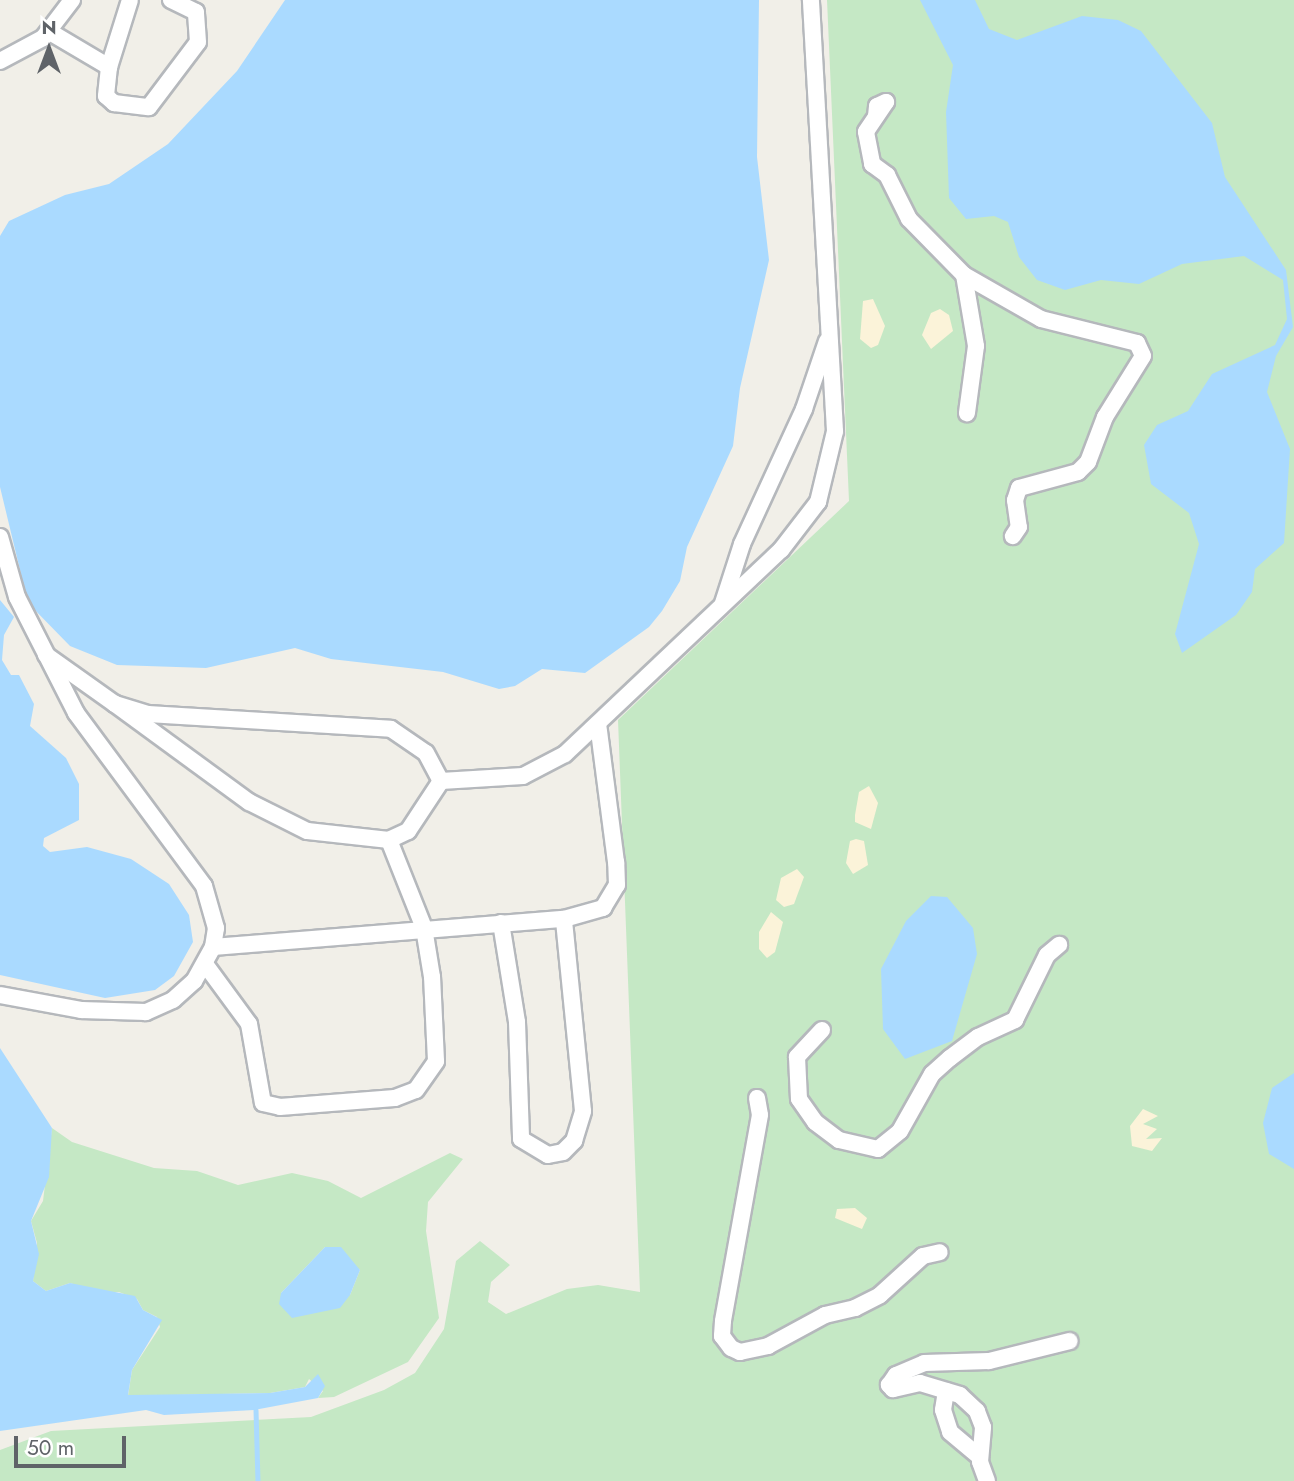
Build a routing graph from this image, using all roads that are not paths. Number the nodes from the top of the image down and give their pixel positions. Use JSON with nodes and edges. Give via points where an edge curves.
{"nodes":[{"id":1,"x":72,"y":0,"type":"edge"},
{"id":2,"x":130,"y":0,"type":"edge"},
{"id":3,"x":172,"y":0,"type":"edge"},
{"id":4,"x":811,"y":0,"type":"edge"},
{"id":5,"x":50,"y":32,"type":"junction"},
{"id":6,"x":0,"y":61,"type":"edge"},
{"id":7,"x":109,"y":67,"type":"junction"},
{"id":8,"x":876,"y":116,"type":"dead end"},
{"id":9,"x":964,"y":275,"type":"junction"},
{"id":10,"x":830,"y":332,"type":"junction"},
{"id":11,"x":967,"y":413,"type":"dead end"},
{"id":12,"x":1013,"y":536,"type":"dead end"},
{"id":13,"x":0,"y":537,"type":"edge"},
{"id":14,"x":723,"y":605,"type":"junction"},
{"id":15,"x":46,"y":655,"type":"junction"},
{"id":16,"x":115,"y":704,"type":"junction"},
{"id":17,"x":598,"y":724,"type":"junction"},
{"id":18,"x":441,"y":781,"type":"junction"},
{"id":19,"x":389,"y":840,"type":"junction"},
{"id":20,"x":564,"y":919,"type":"junction"},
{"id":21,"x":501,"y":923,"type":"junction"},
{"id":22,"x":424,"y":928,"type":"junction"},
{"id":23,"x":1059,"y":945,"type":"dead end"},
{"id":24,"x":213,"y":947,"type":"junction"},
{"id":25,"x":205,"y":964,"type":"junction"},
{"id":26,"x":0,"y":995,"type":"edge"},
{"id":27,"x":822,"y":1030,"type":"dead end"},
{"id":28,"x":757,"y":1098,"type":"dead end"},
{"id":29,"x":940,"y":1252,"type":"dead end"},
{"id":30,"x":1070,"y":1341,"type":"dead end"},
{"id":31,"x":946,"y":1391,"type":"junction"},
{"id":32,"x":981,"y":1457,"type":"junction"},
{"id":33,"x":987,"y":1481,"type":"edge"}],
"edges":[{"from":1,"to":5,"type":"lane"},
{"from":2,"to":7,"type":"lane"},
{"from":3,"to":7,"type":"lane","via":[[196,12],[198,42],[161,96],[149,107],[126,109],[114,103],[106,96]]},
{"from":4,"to":10,"type":"lane"},
{"from":5,"to":6,"type":"lane","via":[[27,51]]},
{"from":5,"to":7,"type":"lane"},
{"from":8,"to":9,"type":"lane","via":[[866,132],[872,164],[887,176],[909,219]]},
{"from":9,"to":11,"type":"lane","via":[[976,346]]},
{"from":9,"to":12,"type":"lane","via":[[1041,319],[1137,343],[1143,356],[1105,417],[1088,462],[1078,472],[1019,488],[1015,500],[1019,527]]},
{"from":10,"to":14,"type":"lane","via":[[804,409],[742,544]]},
{"from":10,"to":14,"type":"lane","via":[[835,431],[817,502],[781,550]]},
{"from":13,"to":15,"type":"lane","via":[[17,597]]},
{"from":14,"to":17,"type":"lane"},
{"from":15,"to":16,"type":"lane"},
{"from":15,"to":24,"type":"lane","via":[[76,713],[204,886],[216,928]]},
{"from":16,"to":18,"type":"lane","via":[[181,718],[391,729],[426,752]]},
{"from":16,"to":19,"type":"lane","via":[[276,820],[337,838]]},
{"from":17,"to":18,"type":"lane","via":[[546,767],[523,776]]},
{"from":17,"to":20,"type":"lane","via":[[617,885],[603,908]]},
{"from":18,"to":19,"type":"lane","via":[[408,831]]},
{"from":19,"to":22,"type":"lane"},
{"from":20,"to":21,"type":"lane"},
{"from":20,"to":21,"type":"lane","via":[[583,1111],[574,1141],[563,1152],[548,1155],[521,1139],[517,1022]]},
{"from":21,"to":22,"type":"lane"},
{"from":22,"to":24,"type":"lane"},
{"from":22,"to":25,"type":"lane","via":[[436,1060],[416,1090],[395,1098],[280,1107],[263,1103],[249,1024]]},
{"from":23,"to":27,"type":"lane","via":[[1031,984],[1015,1020],[950,1058],[932,1074],[900,1131],[878,1149],[839,1140],[815,1122],[799,1099],[797,1057]]},
{"from":24,"to":25,"type":"lane"},
{"from":25,"to":26,"type":"lane","via":[[173,1000],[146,1012],[81,1010]]},
{"from":28,"to":29,"type":"lane","via":[[760,1115],[723,1321],[723,1336],[731,1348],[740,1352],[768,1346],[825,1315],[855,1308],[880,1295],[923,1256]]},
{"from":30,"to":31,"type":"lane","via":[[989,1361],[924,1363],[909,1367],[889,1385],[893,1389],[920,1383]]},
{"from":31,"to":32,"type":"lane","via":[[943,1410],[950,1432]]},
{"from":31,"to":32,"type":"lane","via":[[977,1411],[983,1427]]},
{"from":32,"to":33,"type":"lane"}]}
